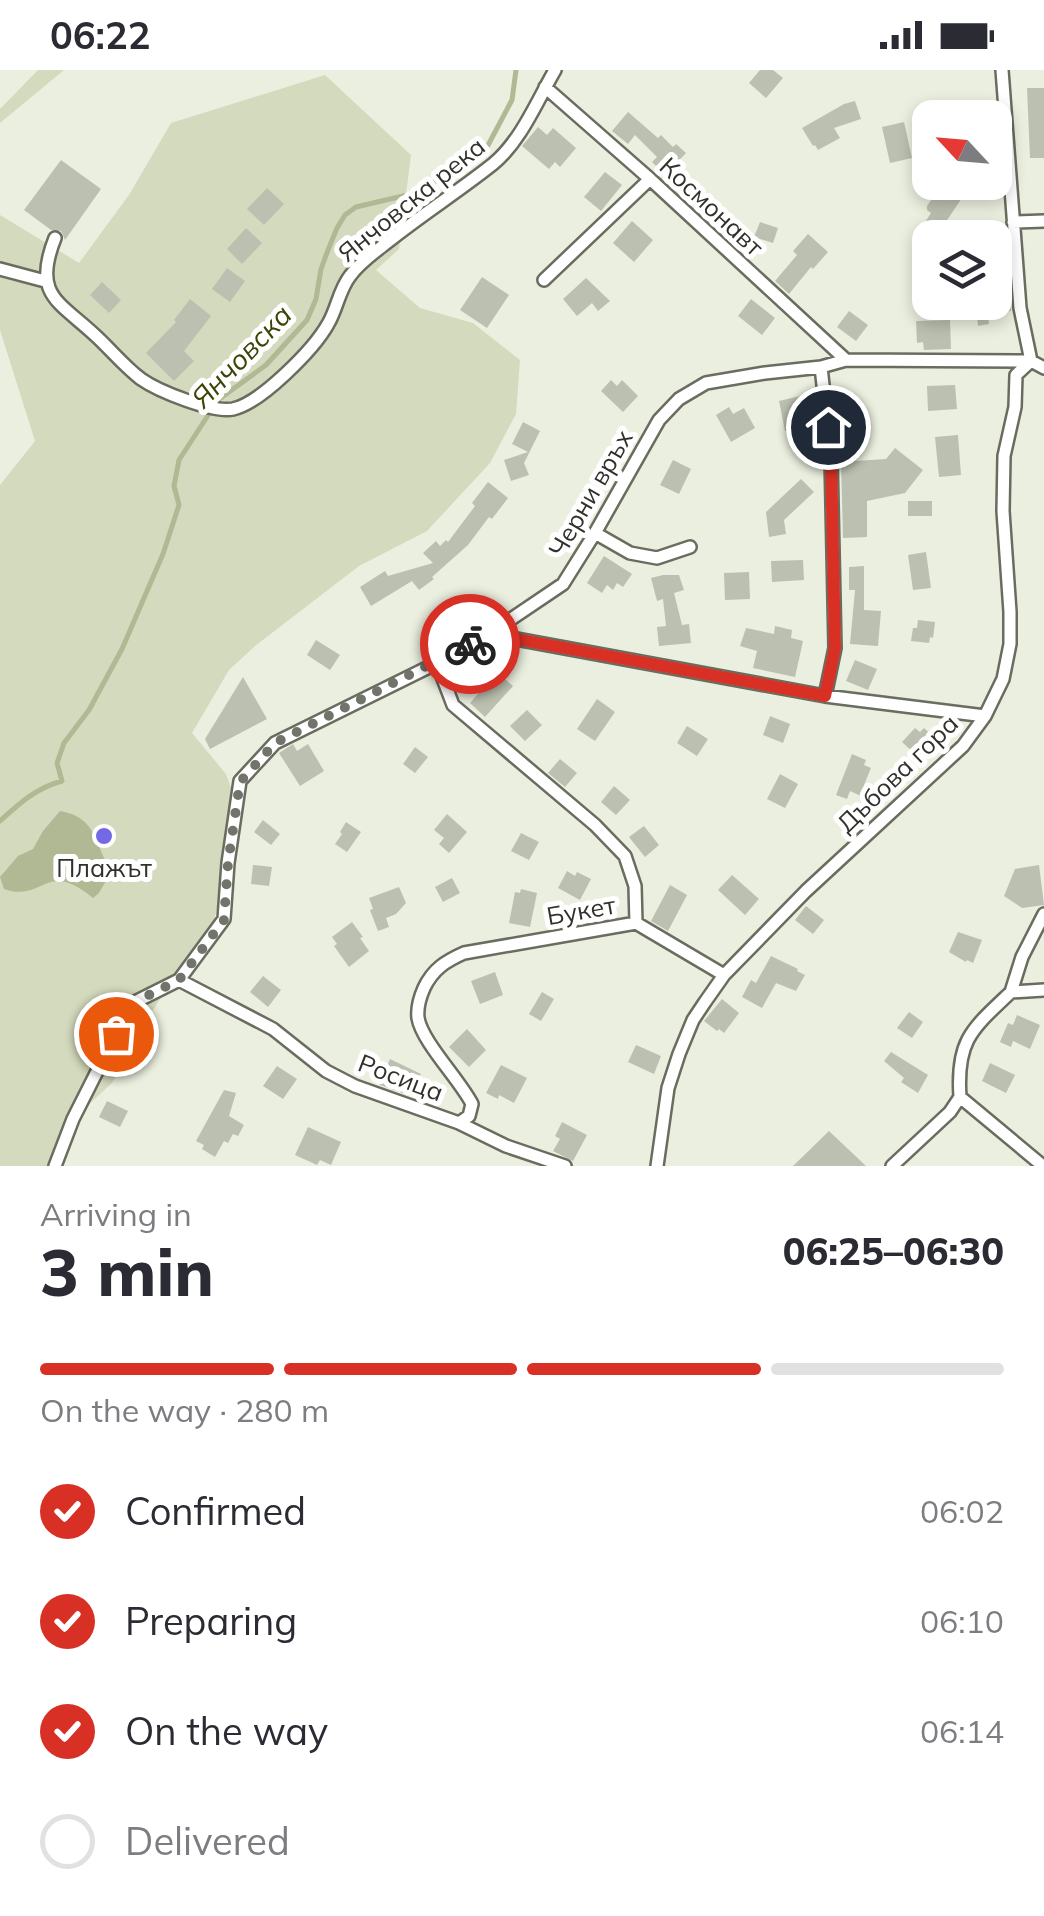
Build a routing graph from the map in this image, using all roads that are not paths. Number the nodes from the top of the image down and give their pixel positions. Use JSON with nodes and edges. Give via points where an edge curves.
{"nodes":[{"id":1,"x":556,"y":70,"type":"edge"},
{"id":2,"x":1002,"y":70,"type":"edge"},
{"id":3,"x":545,"y":87,"type":"junction"},
{"id":4,"x":650,"y":180,"type":"junction"},
{"id":5,"x":1044,"y":221,"type":"edge"},
{"id":6,"x":1013,"y":222,"type":"junction"},
{"id":7,"x":55,"y":238,"type":"dead end"},
{"id":8,"x":0,"y":269,"type":"edge"},
{"id":9,"x":544,"y":280,"type":"dead end"},
{"id":10,"x":46,"y":281,"type":"junction"},
{"id":11,"x":846,"y":360,"type":"junction"},
{"id":12,"x":1030,"y":361,"type":"junction"},
{"id":13,"x":821,"y":367,"type":"junction"},
{"id":14,"x":1044,"y":368,"type":"edge"},
{"id":15,"x":595,"y":534,"type":"junction"},
{"id":16,"x":690,"y":548,"type":"dead end"},
{"id":17,"x":489,"y":634,"type":"junction"},
{"id":18,"x":437,"y":663,"type":"junction"},
{"id":19,"x":825,"y":696,"type":"junction"},
{"id":20,"x":986,"y":716,"type":"junction"},
{"id":21,"x":1044,"y":914,"type":"edge"},
{"id":22,"x":636,"y":923,"type":"junction"},
{"id":23,"x":724,"y":976,"type":"junction"},
{"id":24,"x":179,"y":980,"type":"junction"},
{"id":25,"x":1044,"y":990,"type":"edge"},
{"id":26,"x":1011,"y":992,"type":"junction"},
{"id":27,"x":960,"y":1097,"type":"junction"},
{"id":28,"x":459,"y":1124,"type":"junction"},
{"id":29,"x":55,"y":1166,"type":"edge"},
{"id":30,"x":565,"y":1166,"type":"edge"},
{"id":31,"x":656,"y":1166,"type":"edge"},
{"id":32,"x":892,"y":1166,"type":"edge"},
{"id":33,"x":1043,"y":1166,"type":"edge"}],
"edges":[{"from":1,"to":3,"type":"street","name":"Янчовска река"},
{"from":2,"to":6,"type":"street"},
{"from":3,"to":4,"type":"street","name":"Космонавт"},
{"from":3,"to":10,"type":"street","name":"Янчовска река","via":[[511,147],[362,262],[347,278],[328,325],[284,378],[233,410],[166,393],[141,378],[58,303]]},
{"from":4,"to":9,"type":"street"},
{"from":4,"to":11,"type":"street","name":"Космонавт"},
{"from":5,"to":6,"type":"street"},
{"from":6,"to":12,"type":"street"},
{"from":7,"to":10,"type":"street"},
{"from":8,"to":10,"type":"street"},
{"from":11,"to":12,"type":"street","name":"Черни връх"},
{"from":11,"to":13,"type":"street","name":"Черни връх"},
{"from":12,"to":14,"type":"street","name":"Черни връх"},
{"from":12,"to":20,"type":"street","name":"Дъбова гора","via":[[1016,375],[1004,456],[1010,644]]},
{"from":13,"to":15,"type":"street","name":"Черни връх","via":[[706,383],[679,398],[658,420]]},
{"from":13,"to":19,"type":"street","via":[[831,457],[835,648]]},
{"from":15,"to":16,"type":"street","via":[[630,553],[657,558]]},
{"from":15,"to":17,"type":"street","name":"Черни връх","via":[[563,584]]},
{"from":17,"to":18,"type":"street","name":"Черни връх"},
{"from":17,"to":19,"type":"street"},
{"from":18,"to":22,"type":"street","name":"Букет","via":[[453,705],[625,856],[635,886]]},
{"from":18,"to":24,"type":"street","name":"Черни връх","via":[[275,743],[240,782],[224,920]]},
{"from":19,"to":20,"type":"street"},
{"from":20,"to":23,"type":"street","name":"Дъбова гора","via":[[963,746]]},
{"from":21,"to":26,"type":"street"},
{"from":22,"to":23,"type":"street"},
{"from":22,"to":28,"type":"street","name":"Букет","via":[[464,954],[443,962],[428,979],[418,1019],[472,1104]]},
{"from":23,"to":31,"type":"street","name":"Дъбова гора","via":[[679,1054]]},
{"from":24,"to":28,"type":"street","name":"Росица","via":[[273,1030],[355,1086]]},
{"from":24,"to":29,"type":"street","name":"Черни връх","via":[[131,1004]]},
{"from":25,"to":26,"type":"street"},
{"from":26,"to":27,"type":"street","via":[[968,1038],[960,1056]]},
{"from":27,"to":32,"type":"street"},
{"from":27,"to":33,"type":"street"},
{"from":28,"to":30,"type":"street","name":"Росица"}]}
